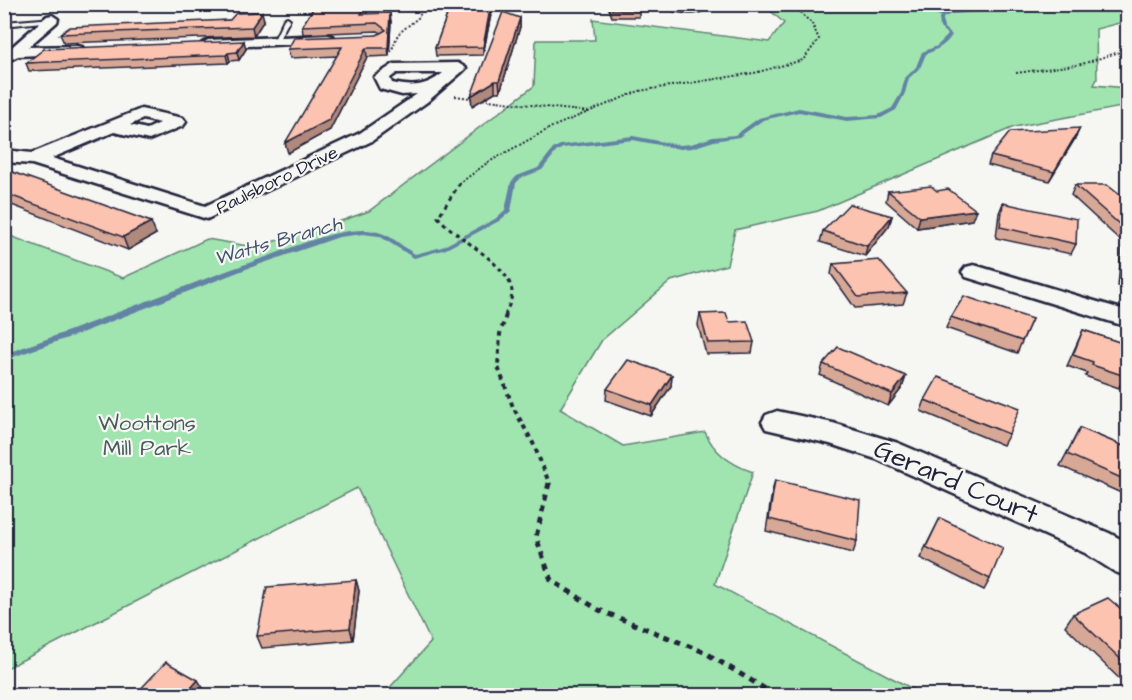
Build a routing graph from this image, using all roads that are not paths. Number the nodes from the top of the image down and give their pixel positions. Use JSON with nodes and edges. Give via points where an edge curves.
{"nodes":[{"id":1,"x":665,"y":4,"type":"edge"},
{"id":2,"x":693,"y":4,"type":"edge"},
{"id":3,"x":52,"y":19,"type":"joint"},
{"id":4,"x":287,"y":19,"type":"dead end"},
{"id":5,"x":4,"y":22,"type":"edge"},
{"id":6,"x":344,"y":38,"type":"edge"},
{"id":7,"x":275,"y":41,"type":"junction"},
{"id":8,"x":192,"y":45,"type":"edge"},
{"id":9,"x":86,"y":49,"type":"edge"},
{"id":10,"x":10,"y":57,"type":"edge"},
{"id":11,"x":431,"y":91,"type":"junction"},
{"id":12,"x":112,"y":126,"type":"dead end"},
{"id":13,"x":4,"y":156,"type":"edge"},
{"id":14,"x":34,"y":159,"type":"junction"},
{"id":15,"x":974,"y":272,"type":"dead end"},
{"id":16,"x":1128,"y":319,"type":"edge"},
{"id":17,"x":777,"y":422,"type":"dead end"},
{"id":18,"x":1128,"y":561,"type":"edge"}],
"edges":[{"from":1,"to":2,"type":"street","via":[[697,9]]},
{"from":3,"to":5,"type":"lane"},
{"from":3,"to":10,"type":"street"},
{"from":4,"to":7,"type":"lane"},
{"from":6,"to":7,"type":"street"},
{"from":7,"to":8,"type":"street"},
{"from":9,"to":10,"type":"street"},
{"from":11,"to":11,"type":"street","name":"Paulsboro Drive","via":[[458,68],[394,69],[382,77],[386,86]]},
{"from":11,"to":14,"type":"street","name":"Paulsboro Drive","via":[[366,137],[207,213]]},
{"from":12,"to":14,"type":"street"},
{"from":13,"to":14,"type":"street","name":"Paulsboro Drive"},
{"from":15,"to":16,"type":"street"},
{"from":17,"to":18,"type":"street","name":"Gerard Court","via":[[887,451],[1097,543]]}]}
